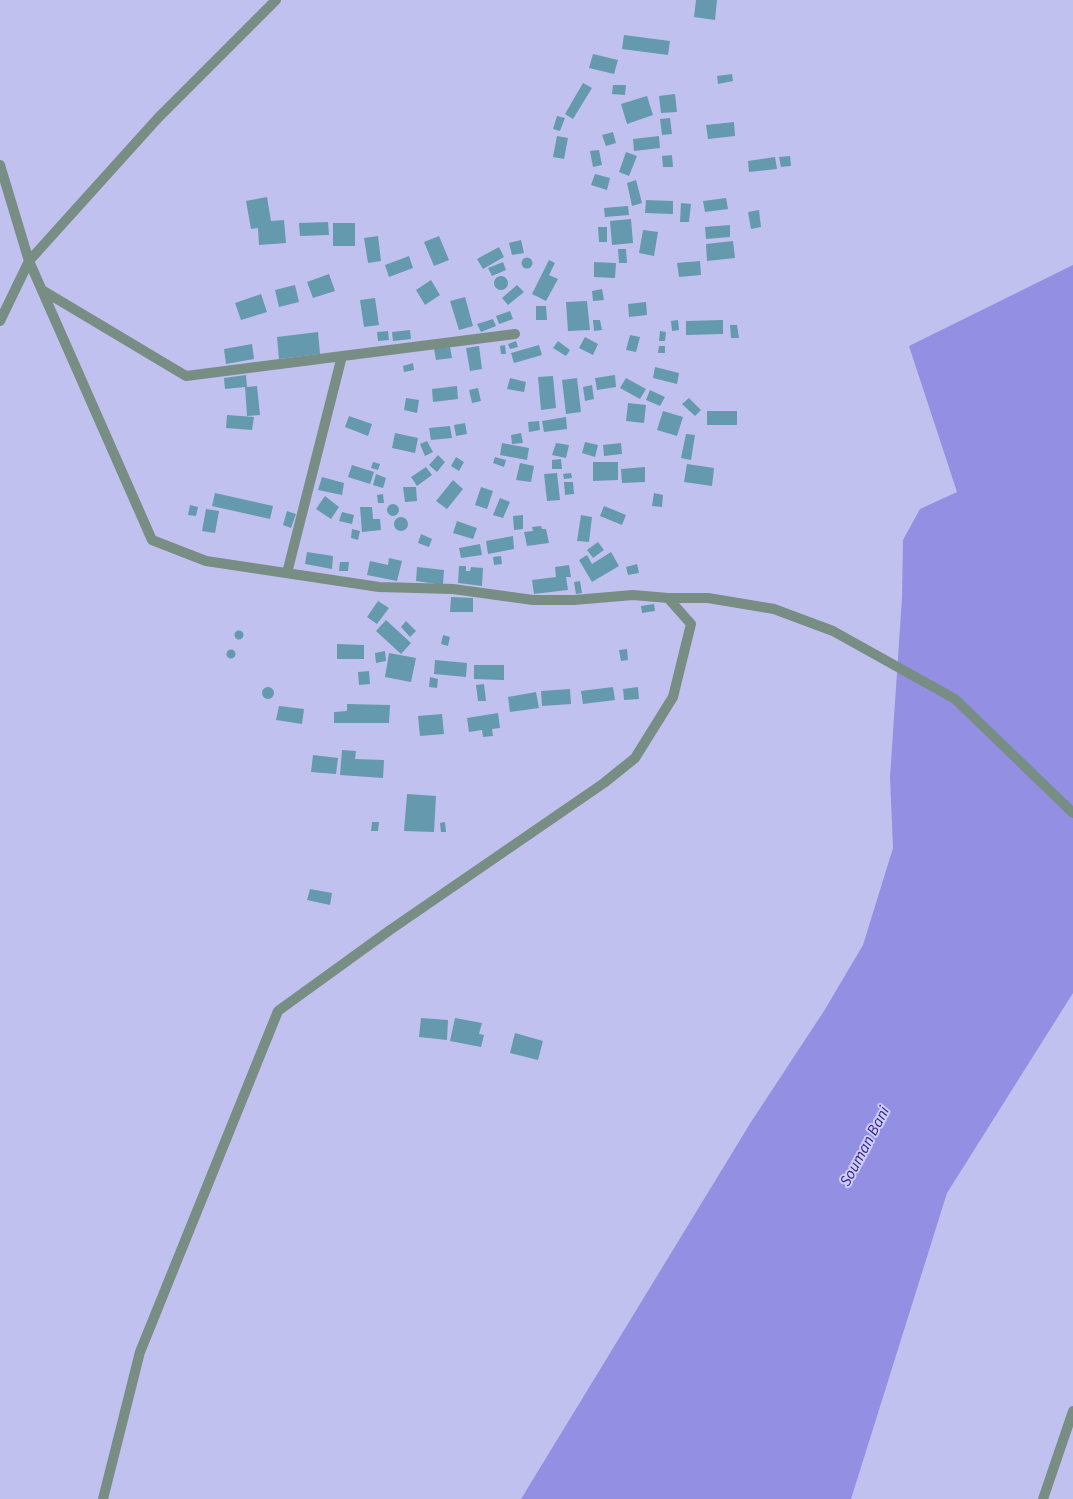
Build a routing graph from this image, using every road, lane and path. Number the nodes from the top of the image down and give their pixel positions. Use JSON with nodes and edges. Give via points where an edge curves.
{"nodes":[{"id":1,"x":276,"y":0,"type":"edge"},
{"id":2,"x":0,"y":164,"type":"edge"},
{"id":3,"x":29,"y":260,"type":"junction"},
{"id":4,"x":42,"y":290,"type":"junction"},
{"id":5,"x":0,"y":321,"type":"edge"},
{"id":6,"x":515,"y":334,"type":"dead end"},
{"id":7,"x":342,"y":356,"type":"junction"},
{"id":8,"x":287,"y":573,"type":"junction"},
{"id":9,"x":668,"y":598,"type":"junction"},
{"id":10,"x":1073,"y":814,"type":"edge"},
{"id":11,"x":1073,"y":1411,"type":"edge"},
{"id":12,"x":103,"y":1499,"type":"edge"},
{"id":13,"x":1042,"y":1499,"type":"edge"}],
"edges":[{"from":1,"to":3,"type":"street","via":[[158,118]]},
{"from":2,"to":3,"type":"street"},
{"from":3,"to":4,"type":"street"},
{"from":3,"to":5,"type":"street"},
{"from":4,"to":7,"type":"street","via":[[186,376]]},
{"from":4,"to":8,"type":"street","via":[[152,540],[206,561]]},
{"from":6,"to":7,"type":"street"},
{"from":7,"to":8,"type":"street"},
{"from":8,"to":9,"type":"street","via":[[379,587],[453,589],[533,600],[633,595]]},
{"from":9,"to":10,"type":"street","via":[[708,598],[774,609],[832,631],[955,699]]},
{"from":9,"to":12,"type":"street","via":[[691,624],[673,697],[635,758],[278,1011],[140,1352]]},
{"from":11,"to":13,"type":"street"}]}
